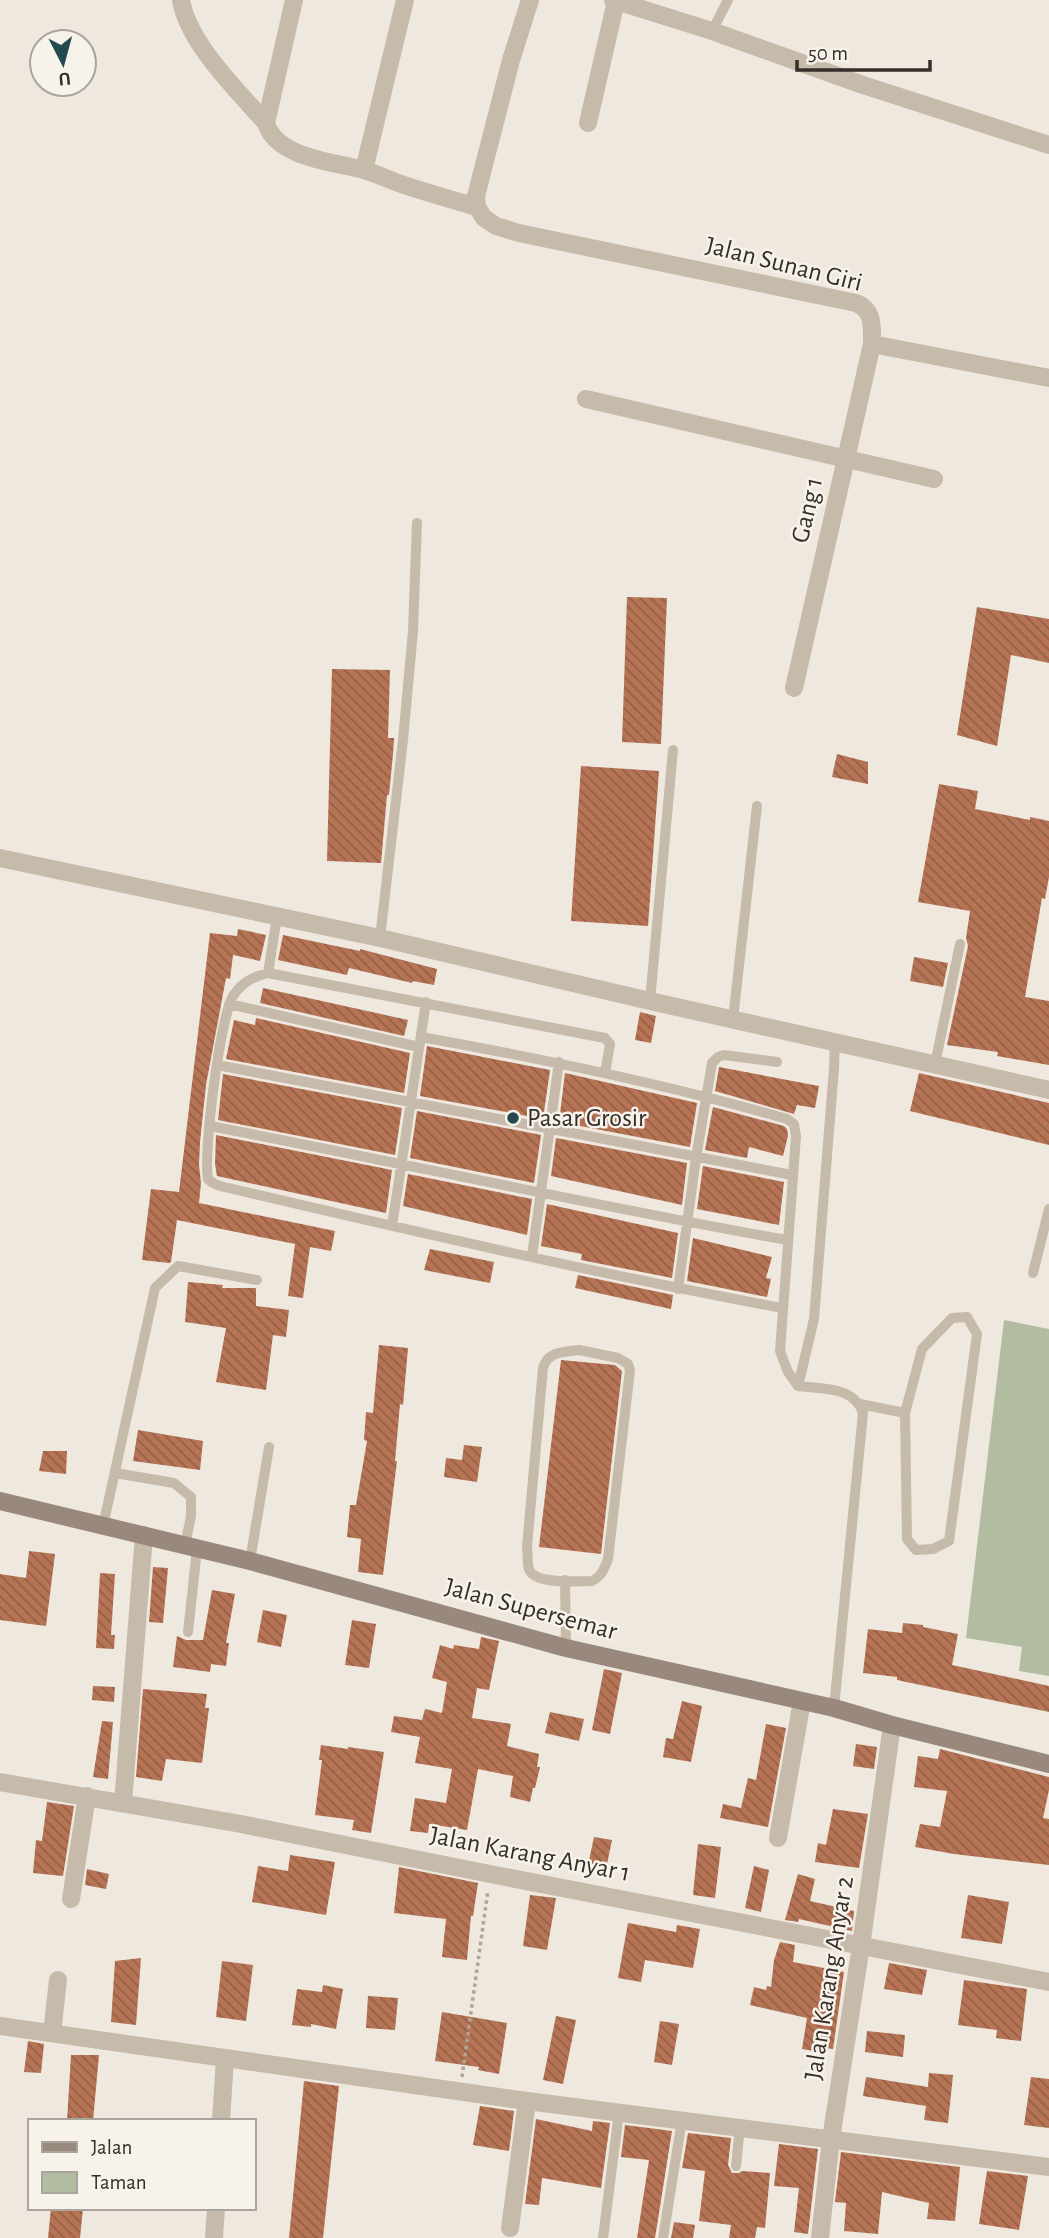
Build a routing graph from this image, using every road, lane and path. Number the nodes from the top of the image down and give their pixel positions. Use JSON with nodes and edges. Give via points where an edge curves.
{"nodes":[{"id":1,"x":181,"y":0,"type":"edge"},
{"id":2,"x":294,"y":0,"type":"edge"},
{"id":3,"x":405,"y":0,"type":"edge"},
{"id":4,"x":530,"y":0,"type":"edge"},
{"id":5,"x":728,"y":0,"type":"edge"},
{"id":6,"x":615,"y":1,"type":"edge"},
{"id":7,"x":712,"y":31,"type":"junction"},
{"id":8,"x":267,"y":123,"type":"junction"},
{"id":9,"x":588,"y":123,"type":"dead end"},
{"id":10,"x":1049,"y":145,"type":"edge"},
{"id":11,"x":364,"y":170,"type":"junction"},
{"id":12,"x":479,"y":211,"type":"junction"},
{"id":13,"x":872,"y":344,"type":"junction"},
{"id":14,"x":1049,"y":378,"type":"edge"},
{"id":15,"x":586,"y":399,"type":"dead end"},
{"id":16,"x":846,"y":459,"type":"junction"},
{"id":17,"x":934,"y":479,"type":"dead end"},
{"id":18,"x":417,"y":523,"type":"dead end"},
{"id":19,"x":794,"y":688,"type":"dead end"},
{"id":20,"x":673,"y":750,"type":"dead end"},
{"id":21,"x":757,"y":806,"type":"dead end"},
{"id":22,"x":0,"y":858,"type":"edge"},
{"id":23,"x":277,"y":917,"type":"junction"},
{"id":24,"x":380,"y":938,"type":"junction"},
{"id":25,"x":960,"y":943,"type":"dead end"},
{"id":26,"x":268,"y":973,"type":"junction"},
{"id":27,"x":650,"y":1001,"type":"junction"},
{"id":28,"x":426,"y":1002,"type":"junction"},
{"id":29,"x":229,"y":1004,"type":"junction"},
{"id":30,"x":733,"y":1019,"type":"junction"},
{"id":31,"x":835,"y":1041,"type":"junction"},
{"id":32,"x":420,"y":1042,"type":"junction"},
{"id":33,"x":559,"y":1062,"type":"junction"},
{"id":34,"x":777,"y":1062,"type":"dead end"},
{"id":35,"x":935,"y":1064,"type":"junction"},
{"id":36,"x":217,"y":1065,"type":"junction"},
{"id":37,"x":605,"y":1073,"type":"junction"},
{"id":38,"x":1049,"y":1090,"type":"edge"},
{"id":39,"x":707,"y":1096,"type":"junction"},
{"id":40,"x":410,"y":1101,"type":"junction"},
{"id":41,"x":210,"y":1126,"type":"junction"},
{"id":42,"x":550,"y":1129,"type":"junction"},
{"id":43,"x":696,"y":1158,"type":"junction"},
{"id":44,"x":402,"y":1163,"type":"junction"},
{"id":45,"x":792,"y":1175,"type":"junction"},
{"id":46,"x":541,"y":1192,"type":"junction"},
{"id":47,"x":1049,"y":1209,"type":"edge"},
{"id":48,"x":688,"y":1223,"type":"junction"},
{"id":49,"x":393,"y":1226,"type":"junction"},
{"id":50,"x":787,"y":1240,"type":"junction"},
{"id":51,"x":532,"y":1256,"type":"junction"},
{"id":52,"x":1033,"y":1273,"type":"dead end"},
{"id":53,"x":257,"y":1280,"type":"dead end"},
{"id":54,"x":678,"y":1289,"type":"junction"},
{"id":55,"x":782,"y":1308,"type":"junction"},
{"id":56,"x":798,"y":1386,"type":"junction"},
{"id":57,"x":860,"y":1404,"type":"junction"},
{"id":58,"x":905,"y":1413,"type":"junction"},
{"id":59,"x":269,"y":1447,"type":"dead end"},
{"id":60,"x":115,"y":1473,"type":"junction"},
{"id":61,"x":0,"y":1501,"type":"edge"},
{"id":62,"x":103,"y":1526,"type":"junction"},
{"id":63,"x":144,"y":1535,"type":"junction"},
{"id":64,"x":191,"y":1547,"type":"junction"},
{"id":65,"x":250,"y":1561,"type":"junction"},
{"id":66,"x":565,"y":1580,"type":"junction"},
{"id":67,"x":188,"y":1632,"type":"dead end"},
{"id":68,"x":566,"y":1648,"type":"junction"},
{"id":69,"x":802,"y":1701,"type":"junction"},
{"id":70,"x":834,"y":1708,"type":"junction"},
{"id":71,"x":892,"y":1726,"type":"junction"},
{"id":72,"x":1049,"y":1764,"type":"edge"},
{"id":73,"x":0,"y":1782,"type":"edge"},
{"id":74,"x":87,"y":1797,"type":"junction"},
{"id":75,"x":123,"y":1803,"type":"junction"},
{"id":76,"x":778,"y":1838,"type":"dead end"},
{"id":77,"x":490,"y":1874,"type":"junction"},
{"id":78,"x":71,"y":1899,"type":"dead end"},
{"id":79,"x":862,"y":1946,"type":"junction"},
{"id":80,"x":58,"y":1980,"type":"dead end"},
{"id":81,"x":1049,"y":1982,"type":"edge"},
{"id":82,"x":0,"y":2026,"type":"edge"},
{"id":83,"x":52,"y":2033,"type":"junction"},
{"id":84,"x":225,"y":2058,"type":"junction"},
{"id":85,"x":460,"y":2091,"type":"junction"},
{"id":86,"x":527,"y":2101,"type":"junction"},
{"id":87,"x":619,"y":2112,"type":"junction"},
{"id":88,"x":221,"y":2119,"type":"edge"},
{"id":89,"x":682,"y":2120,"type":"junction"},
{"id":90,"x":740,"y":2127,"type":"junction"},
{"id":91,"x":831,"y":2139,"type":"junction"},
{"id":92,"x":736,"y":2166,"type":"dead end"},
{"id":93,"x":1049,"y":2167,"type":"edge"},
{"id":94,"x":216,"y":2210,"type":"edge"},
{"id":95,"x":510,"y":2228,"type":"dead end"},
{"id":96,"x":214,"y":2238,"type":"edge"},
{"id":97,"x":603,"y":2238,"type":"edge"},
{"id":98,"x":663,"y":2238,"type":"edge"},
{"id":99,"x":820,"y":2238,"type":"edge"}],
"edges":[{"from":1,"to":8,"type":"street","name":"Jalan Sunan Giri","via":[[187,20],[216,67]]},
{"from":2,"to":8,"type":"street"},
{"from":3,"to":11,"type":"street"},
{"from":4,"to":12,"type":"street","via":[[478,185]]},
{"from":5,"to":7,"type":"lane"},
{"from":6,"to":7,"type":"street"},
{"from":6,"to":9,"type":"street"},
{"from":7,"to":10,"type":"street"},
{"from":8,"to":11,"type":"street","name":"Jalan Sunan Giri","via":[[269,133],[289,149]]},
{"from":11,"to":12,"type":"street","name":"Jalan Sunan Giri"},
{"from":12,"to":13,"type":"street","name":"Jalan Sunan Giri","via":[[496,226],[519,233],[856,303],[870,314]]},
{"from":13,"to":14,"type":"street"},
{"from":13,"to":16,"type":"street","name":"Gang 1"},
{"from":15,"to":16,"type":"street"},
{"from":16,"to":17,"type":"street"},
{"from":16,"to":19,"type":"street","name":"Gang 1"},
{"from":18,"to":24,"type":"lane","via":[[407,699]]},
{"from":20,"to":27,"type":"lane"},
{"from":21,"to":30,"type":"lane"},
{"from":22,"to":23,"type":"street"},
{"from":23,"to":24,"type":"street"},
{"from":23,"to":26,"type":"lane"},
{"from":24,"to":27,"type":"street"},
{"from":25,"to":35,"type":"lane"},
{"from":26,"to":28,"type":"lane"},
{"from":26,"to":29,"type":"lane","via":[[246,981]]},
{"from":27,"to":30,"type":"street"},
{"from":28,"to":32,"type":"lane"},
{"from":28,"to":37,"type":"lane","via":[[605,1038],[610,1044]]},
{"from":29,"to":32,"type":"lane"},
{"from":29,"to":36,"type":"lane"},
{"from":30,"to":31,"type":"street"},
{"from":31,"to":35,"type":"street"},
{"from":31,"to":56,"type":"lane","via":[[814,1319]]},
{"from":32,"to":33,"type":"lane"},
{"from":32,"to":40,"type":"lane"},
{"from":33,"to":37,"type":"lane"},
{"from":33,"to":42,"type":"lane"},
{"from":34,"to":39,"type":"lane","via":[[718,1057],[712,1063]]},
{"from":35,"to":38,"type":"street"},
{"from":36,"to":40,"type":"lane"},
{"from":36,"to":41,"type":"lane"},
{"from":37,"to":39,"type":"lane"},
{"from":39,"to":43,"type":"lane"},
{"from":39,"to":45,"type":"lane","via":[[794,1124]]},
{"from":40,"to":42,"type":"lane"},
{"from":40,"to":44,"type":"lane"},
{"from":41,"to":44,"type":"lane"},
{"from":41,"to":49,"type":"lane","via":[[207,1175],[213,1184]]},
{"from":42,"to":43,"type":"lane"},
{"from":42,"to":46,"type":"lane"},
{"from":43,"to":45,"type":"lane"},
{"from":43,"to":48,"type":"lane"},
{"from":44,"to":46,"type":"lane"},
{"from":44,"to":49,"type":"lane"},
{"from":45,"to":50,"type":"lane"},
{"from":46,"to":48,"type":"lane"},
{"from":46,"to":51,"type":"lane"},
{"from":47,"to":52,"type":"lane"},
{"from":48,"to":50,"type":"lane"},
{"from":48,"to":54,"type":"lane"},
{"from":49,"to":51,"type":"lane"},
{"from":50,"to":55,"type":"lane"},
{"from":51,"to":54,"type":"lane"},
{"from":53,"to":60,"type":"lane","via":[[178,1266],[155,1288]]},
{"from":54,"to":55,"type":"lane"},
{"from":55,"to":56,"type":"lane","via":[[780,1351]]},
{"from":56,"to":57,"type":"lane","via":[[841,1391]]},
{"from":57,"to":58,"type":"lane"},
{"from":57,"to":70,"type":"lane","via":[[863,1413]]},
{"from":58,"to":58,"type":"lane","via":[[907,1539],[916,1550],[933,1549],[949,1541],[977,1335],[967,1317],[952,1318],[922,1349]]},
{"from":59,"to":65,"type":"lane"},
{"from":60,"to":62,"type":"lane"},
{"from":60,"to":64,"type":"lane","via":[[174,1483],[191,1497]]},
{"from":61,"to":62,"type":"main road","name":"Jalan Supersemar"},
{"from":62,"to":63,"type":"main road","name":"Jalan Supersemar"},
{"from":63,"to":64,"type":"main road","name":"Jalan Supersemar"},
{"from":63,"to":75,"type":"street"},
{"from":64,"to":65,"type":"main road","name":"Jalan Supersemar"},
{"from":64,"to":67,"type":"lane"},
{"from":65,"to":68,"type":"main road","name":"Jalan Supersemar"},
{"from":66,"to":66,"type":"lane","via":[[592,1581],[608,1559],[630,1377],[624,1361],[579,1350],[557,1353],[544,1363],[527,1546],[528,1569],[533,1575],[540,1580]]},
{"from":66,"to":68,"type":"lane"},
{"from":68,"to":69,"type":"main road","name":"Jalan Supersemar"},
{"from":69,"to":70,"type":"main road","name":"Jalan Supersemar"},
{"from":69,"to":76,"type":"street"},
{"from":70,"to":71,"type":"main road","name":"Jalan Supersemar"},
{"from":71,"to":72,"type":"main road","name":"Jalan Supersemar"},
{"from":71,"to":79,"type":"street","name":"Jalan Karang Anyar 2"},
{"from":73,"to":74,"type":"street","name":"Jalan Karang Anyar 1"},
{"from":74,"to":75,"type":"street","name":"Jalan Karang Anyar 1"},
{"from":74,"to":78,"type":"street"},
{"from":75,"to":77,"type":"street","name":"Jalan Karang Anyar 1"},
{"from":77,"to":79,"type":"street","name":"Jalan Karang Anyar 1"},
{"from":77,"to":85,"type":"path"},
{"from":79,"to":81,"type":"street","name":"Jalan Karang Anyar 1"},
{"from":79,"to":91,"type":"street","name":"Jalan Karang Anyar 2"},
{"from":80,"to":83,"type":"street"},
{"from":82,"to":83,"type":"street"},
{"from":83,"to":84,"type":"street"},
{"from":84,"to":85,"type":"street"},
{"from":84,"to":88,"type":"street"},
{"from":85,"to":86,"type":"street"},
{"from":86,"to":87,"type":"street"},
{"from":86,"to":95,"type":"street"},
{"from":87,"to":89,"type":"street"},
{"from":87,"to":97,"type":"lane"},
{"from":89,"to":90,"type":"street"},
{"from":89,"to":98,"type":"lane"},
{"from":90,"to":91,"type":"street"},
{"from":90,"to":92,"type":"lane"},
{"from":91,"to":93,"type":"street"},
{"from":91,"to":99,"type":"street","name":"Jalan Karang Anyar 2"},
{"from":94,"to":96,"type":"street"}]}
